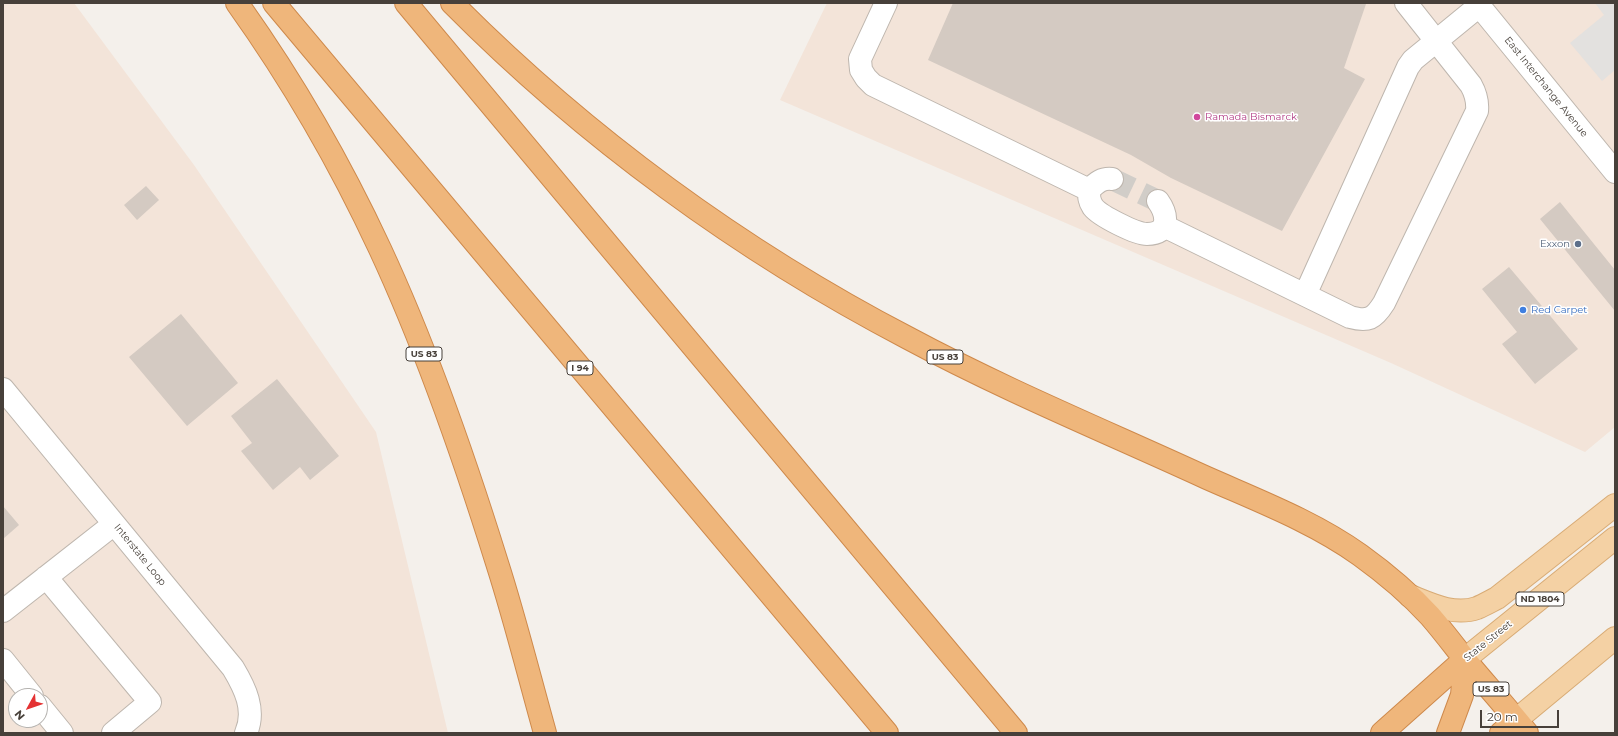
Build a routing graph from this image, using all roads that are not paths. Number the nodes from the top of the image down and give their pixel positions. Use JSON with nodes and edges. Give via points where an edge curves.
{"nodes":[{"id":1,"x":237,"y":3,"type":"edge"},
{"id":2,"x":274,"y":3,"type":"edge"},
{"id":3,"x":406,"y":3,"type":"edge"},
{"id":4,"x":452,"y":3,"type":"edge"},
{"id":5,"x":886,"y":3,"type":"edge"},
{"id":6,"x":1406,"y":3,"type":"edge"},
{"id":7,"x":1478,"y":4,"type":"edge"},
{"id":8,"x":1436,"y":41,"type":"junction"},
{"id":9,"x":1615,"y":172,"type":"edge"},
{"id":10,"x":1112,"y":179,"type":"tunnel mouth"},
{"id":11,"x":1089,"y":190,"type":"junction"},
{"id":12,"x":1158,"y":201,"type":"tunnel mouth"},
{"id":13,"x":1164,"y":226,"type":"junction"},
{"id":14,"x":1305,"y":295,"type":"junction"},
{"id":15,"x":3,"y":389,"type":"edge"},
{"id":16,"x":1615,"y":506,"type":"edge"},
{"id":17,"x":114,"y":524,"type":"junction"},
{"id":18,"x":1615,"y":538,"type":"edge"},
{"id":19,"x":46,"y":577,"type":"junction"},
{"id":20,"x":1410,"y":596,"type":"junction"},
{"id":21,"x":3,"y":611,"type":"edge"},
{"id":22,"x":1615,"y":638,"type":"edge"},
{"id":23,"x":1465,"y":659,"type":"junction"},
{"id":24,"x":3,"y":660,"type":"edge"},
{"id":25,"x":26,"y":688,"type":"edge"},
{"id":26,"x":48,"y":716,"type":"edge"},
{"id":27,"x":1515,"y":729,"type":"edge"},
{"id":28,"x":62,"y":733,"type":"edge"},
{"id":29,"x":113,"y":733,"type":"edge"},
{"id":30,"x":246,"y":733,"type":"edge"},
{"id":31,"x":545,"y":733,"type":"edge"},
{"id":32,"x":886,"y":733,"type":"edge"},
{"id":33,"x":1016,"y":733,"type":"edge"},
{"id":34,"x":1382,"y":733,"type":"edge"},
{"id":35,"x":1448,"y":733,"type":"edge"}],
"edges":[{"from":1,"to":31,"type":"highway","number":"US 83","via":[[286,77],[323,140],[380,249],[406,308],[434,377],[497,564]]},
{"from":2,"to":32,"type":"highway","number":"I 94"},
{"from":3,"to":33,"type":"highway"},
{"from":4,"to":20,"type":"highway","number":"US 83","via":[[497,47],[595,132],[697,209],[786,269],[908,338],[986,378],[1293,516],[1358,554]]},
{"from":5,"to":11,"type":"street","via":[[860,59],[861,70],[866,78],[874,85]]},
{"from":6,"to":8,"type":"street"},
{"from":7,"to":8,"type":"street"},
{"from":7,"to":9,"type":"street","name":"East Interchange Avenue"},
{"from":8,"to":14,"type":"street","via":[[1408,67]]},
{"from":8,"to":14,"type":"street","via":[[1471,85],[1478,102],[1477,112],[1384,303],[1370,319],[1360,320]]},
{"from":10,"to":11,"type":"street","via":[[1104,178]]},
{"from":11,"to":13,"type":"street","via":[[1089,200],[1099,214],[1141,234],[1150,234]]},
{"from":12,"to":13,"type":"street","via":[[1166,218]]},
{"from":13,"to":14,"type":"street"},
{"from":15,"to":17,"type":"street","name":"Interstate Loop"},
{"from":16,"to":20,"type":"main road","via":[[1497,598],[1475,608],[1441,608]]},
{"from":17,"to":19,"type":"street"},
{"from":17,"to":30,"type":"street","name":"Interstate Loop","via":[[233,668],[248,698],[250,713]]},
{"from":18,"to":23,"type":"main road","name":"State Street","number":"ND 1804"},
{"from":19,"to":21,"type":"street"},
{"from":19,"to":29,"type":"street","via":[[150,702]]},
{"from":20,"to":23,"type":"highway","number":"US 83"},
{"from":22,"to":27,"type":"main road"},
{"from":23,"to":27,"type":"highway","number":"US 83"},
{"from":23,"to":34,"type":"highway","name":"State Street","number":"ND 1804"},
{"from":23,"to":35,"type":"highway","via":[[1462,695]]},
{"from":24,"to":25,"type":"street"},
{"from":26,"to":28,"type":"street"}]}
